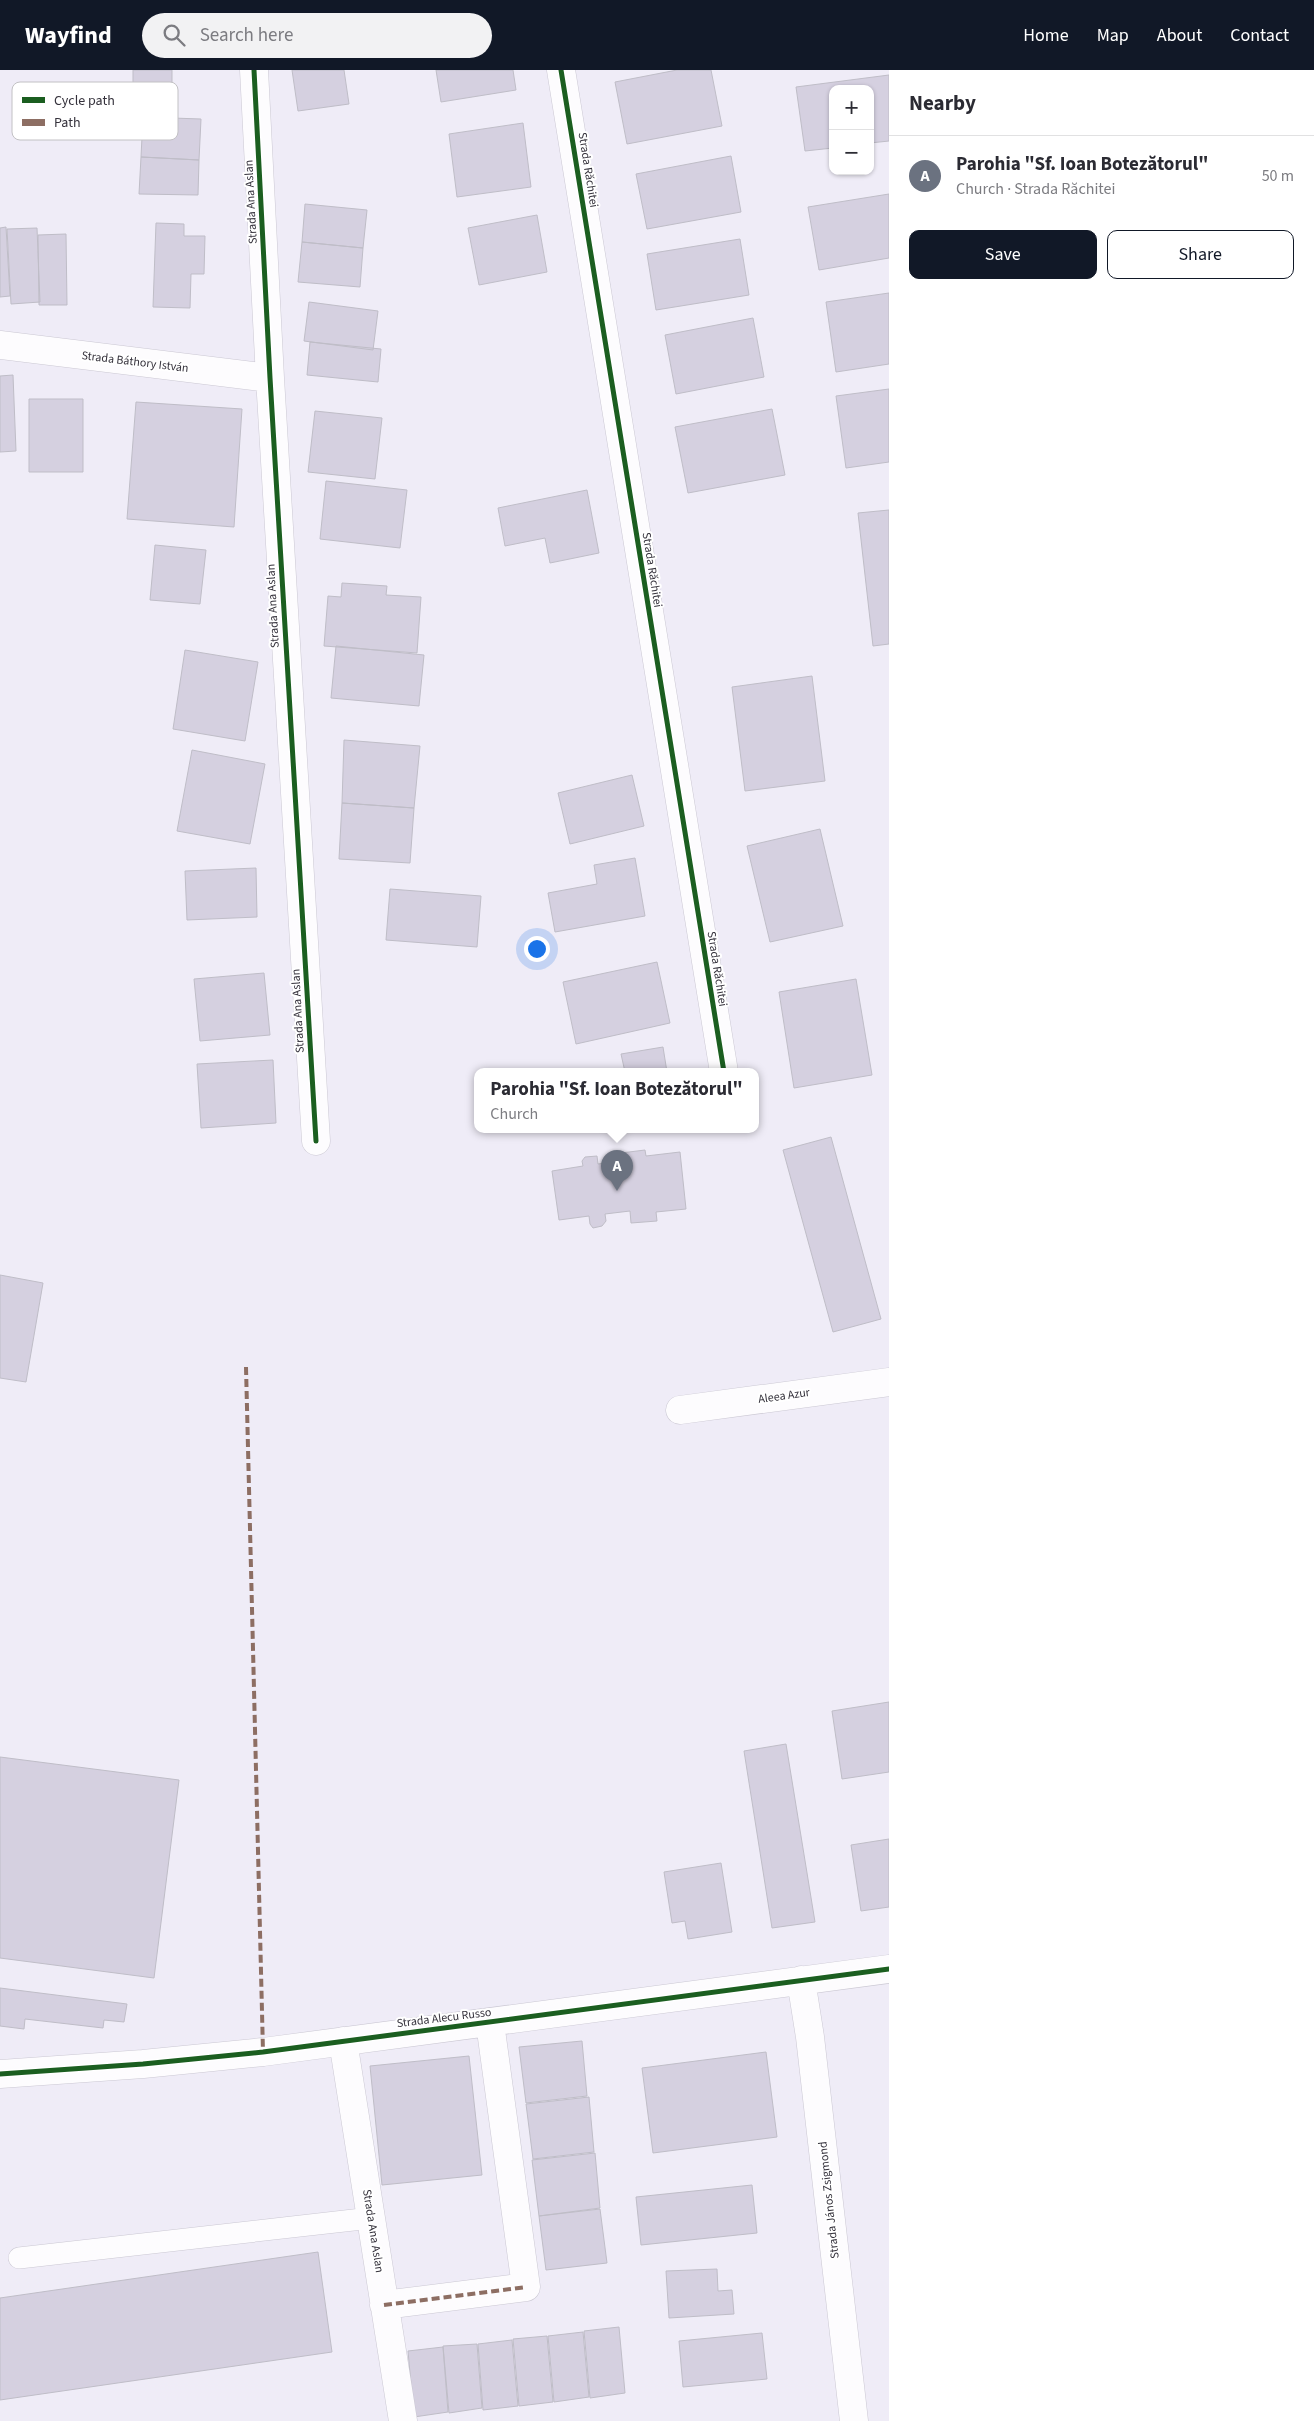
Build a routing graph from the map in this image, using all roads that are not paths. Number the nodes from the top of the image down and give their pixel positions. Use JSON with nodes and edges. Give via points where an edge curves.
{"nodes":[{"id":1,"x":254,"y":70,"type":"edge"},
{"id":2,"x":561,"y":70,"type":"edge"},
{"id":3,"x":0,"y":345,"type":"edge"},
{"id":4,"x":270,"y":378,"type":"junction"},
{"id":5,"x":723,"y":1068,"type":"edge"},
{"id":6,"x":316,"y":1142,"type":"dead end"},
{"id":7,"x":889,"y":1382,"type":"edge"},
{"id":8,"x":680,"y":1410,"type":"dead end"},
{"id":9,"x":889,"y":1969,"type":"edge"},
{"id":10,"x":801,"y":1980,"type":"junction"},
{"id":11,"x":490,"y":2023,"type":"junction"},
{"id":12,"x":343,"y":2041,"type":"junction"},
{"id":13,"x":0,"y":2074,"type":"edge"},
{"id":14,"x":371,"y":2218,"type":"junction"},
{"id":15,"x":19,"y":2258,"type":"dead end"},
{"id":16,"x":384,"y":2305,"type":"junction"},
{"id":17,"x":403,"y":2421,"type":"edge"},
{"id":18,"x":854,"y":2421,"type":"edge"}],
"edges":[{"from":1,"to":4,"type":"street","name":"Strada Ana Aslan"},
{"from":2,"to":5,"type":"street","name":"Strada Răchitei"},
{"from":3,"to":4,"type":"street","name":"Strada Báthory István"},
{"from":4,"to":6,"type":"street","name":"Strada Ana Aslan"},
{"from":7,"to":8,"type":"street","name":"Aleea Azur"},
{"from":9,"to":10,"type":"street","name":"Strada Alecu Russo"},
{"from":10,"to":11,"type":"street","name":"Strada Alecu Russo"},
{"from":10,"to":18,"type":"street","name":"Strada János Zsigmond"},
{"from":11,"to":12,"type":"street","name":"Strada Alecu Russo"},
{"from":11,"to":16,"type":"street","via":[[526,2287]]},
{"from":12,"to":13,"type":"street","name":"Strada Alecu Russo","via":[[143,2064]]},
{"from":12,"to":14,"type":"street","name":"Strada Ana Aslan"},
{"from":14,"to":15,"type":"lane"},
{"from":14,"to":16,"type":"street","name":"Strada Ana Aslan"},
{"from":16,"to":17,"type":"street","name":"Strada Ana Aslan"}]}
